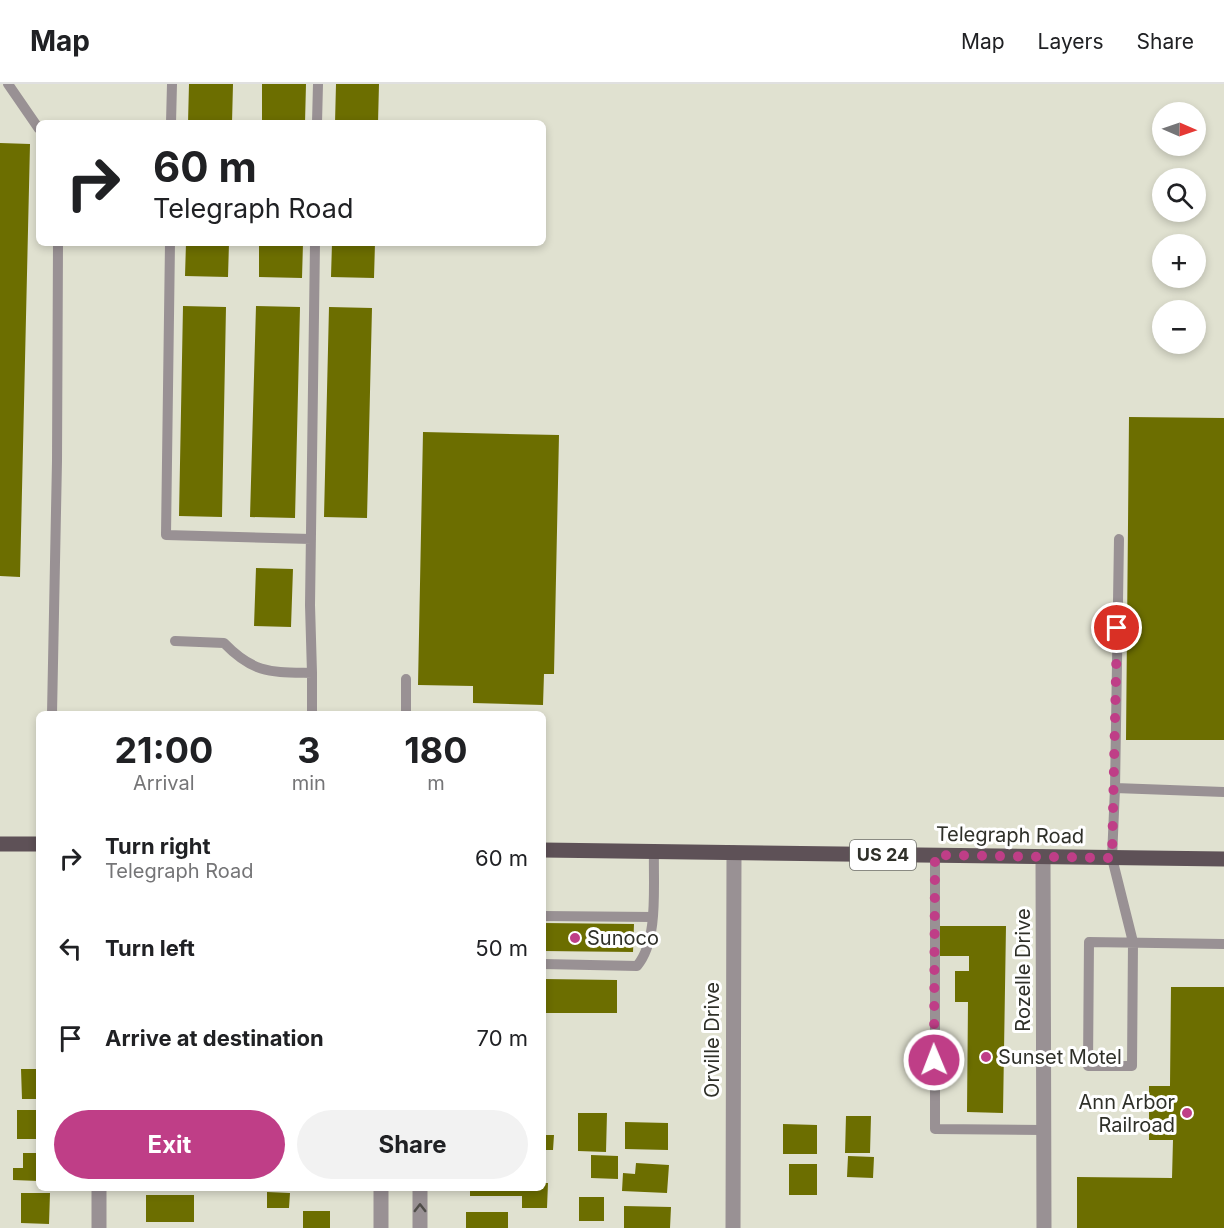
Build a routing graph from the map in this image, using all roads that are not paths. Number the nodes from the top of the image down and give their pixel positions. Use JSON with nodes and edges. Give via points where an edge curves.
{"nodes":[{"id":1,"x":8,"y":84,"type":"edge"},
{"id":2,"x":172,"y":84,"type":"edge"},
{"id":3,"x":318,"y":84,"type":"edge"},
{"id":4,"x":171,"y":120,"type":"edge"},
{"id":5,"x":317,"y":120,"type":"edge"},
{"id":6,"x":36,"y":125,"type":"edge"},
{"id":7,"x":58,"y":246,"type":"edge"},
{"id":8,"x":170,"y":246,"type":"edge"},
{"id":9,"x":315,"y":246,"type":"edge"},
{"id":10,"x":311,"y":539,"type":"junction"},
{"id":11,"x":1119,"y":539,"type":"dead end"},
{"id":12,"x":175,"y":641,"type":"dead end"},
{"id":13,"x":312,"y":673,"type":"junction"},
{"id":14,"x":406,"y":679,"type":"dead end"},
{"id":15,"x":52,"y":711,"type":"edge"},
{"id":16,"x":312,"y":711,"type":"edge"},
{"id":17,"x":406,"y":711,"type":"edge"},
{"id":18,"x":1115,"y":788,"type":"junction"},
{"id":19,"x":1224,"y":792,"type":"edge"},
{"id":20,"x":0,"y":844,"type":"edge"},
{"id":21,"x":36,"y":844,"type":"edge"},
{"id":22,"x":546,"y":850,"type":"edge"},
{"id":23,"x":654,"y":852,"type":"junction"},
{"id":24,"x":734,"y":853,"type":"junction"},
{"id":25,"x":935,"y":855,"type":"junction"},
{"id":26,"x":1043,"y":856,"type":"junction"},
{"id":27,"x":1112,"y":858,"type":"junction"},
{"id":28,"x":1224,"y":859,"type":"edge"},
{"id":29,"x":546,"y":916,"type":"edge"},
{"id":30,"x":652,"y":918,"type":"junction"},
{"id":31,"x":1133,"y":942,"type":"junction"},
{"id":32,"x":1224,"y":944,"type":"edge"},
{"id":33,"x":546,"y":964,"type":"edge"},
{"id":34,"x":1044,"y":1130,"type":"junction"},
{"id":35,"x":99,"y":1191,"type":"edge"},
{"id":36,"x":381,"y":1191,"type":"edge"},
{"id":37,"x":420,"y":1191,"type":"edge"},
{"id":38,"x":99,"y":1228,"type":"edge"},
{"id":39,"x":381,"y":1228,"type":"edge"},
{"id":40,"x":420,"y":1228,"type":"edge"},
{"id":41,"x":733,"y":1228,"type":"edge"},
{"id":42,"x":1044,"y":1228,"type":"edge"}],
"edges":[{"from":1,"to":6,"type":"lane"},
{"from":2,"to":4,"type":"lane"},
{"from":3,"to":5,"type":"lane"},
{"from":7,"to":15,"type":"lane"},
{"from":8,"to":10,"type":"lane","via":[[166,535]]},
{"from":9,"to":10,"type":"lane"},
{"from":10,"to":13,"type":"lane"},
{"from":11,"to":18,"type":"lane"},
{"from":12,"to":13,"type":"lane","via":[[224,644],[243,663],[282,672]]},
{"from":13,"to":16,"type":"lane"},
{"from":14,"to":17,"type":"lane"},
{"from":18,"to":19,"type":"lane"},
{"from":18,"to":27,"type":"lane"},
{"from":20,"to":21,"type":"main road"},
{"from":22,"to":23,"type":"main road","name":"Telegraph Road","number":"US 24"},
{"from":23,"to":24,"type":"main road","name":"Telegraph Road","number":"US 24"},
{"from":23,"to":30,"type":"lane"},
{"from":24,"to":25,"type":"main road","name":"Telegraph Road","number":"US 24"},
{"from":24,"to":41,"type":"street","name":"Orville Drive"},
{"from":25,"to":26,"type":"main road","name":"Telegraph Road","number":"US 24"},
{"from":25,"to":34,"type":"lane","via":[[936,1129]]},
{"from":26,"to":27,"type":"main road","name":"Telegraph Road","number":"US 24"},
{"from":26,"to":34,"type":"street","name":"Rozelle Drive"},
{"from":27,"to":28,"type":"main road","name":"Telegraph Road","number":"US 24"},
{"from":27,"to":31,"type":"lane"},
{"from":29,"to":30,"type":"lane"},
{"from":30,"to":33,"type":"lane","via":[[651,939],[637,966]]},
{"from":31,"to":31,"type":"lane","via":[[1089,942],[1088,1066],[1131,1066]]},
{"from":31,"to":32,"type":"lane"},
{"from":34,"to":42,"type":"street","name":"Rozelle Drive"},
{"from":35,"to":38,"type":"street"},
{"from":36,"to":39,"type":"street"},
{"from":40,"to":37,"type":"street","one_way":true}]}
